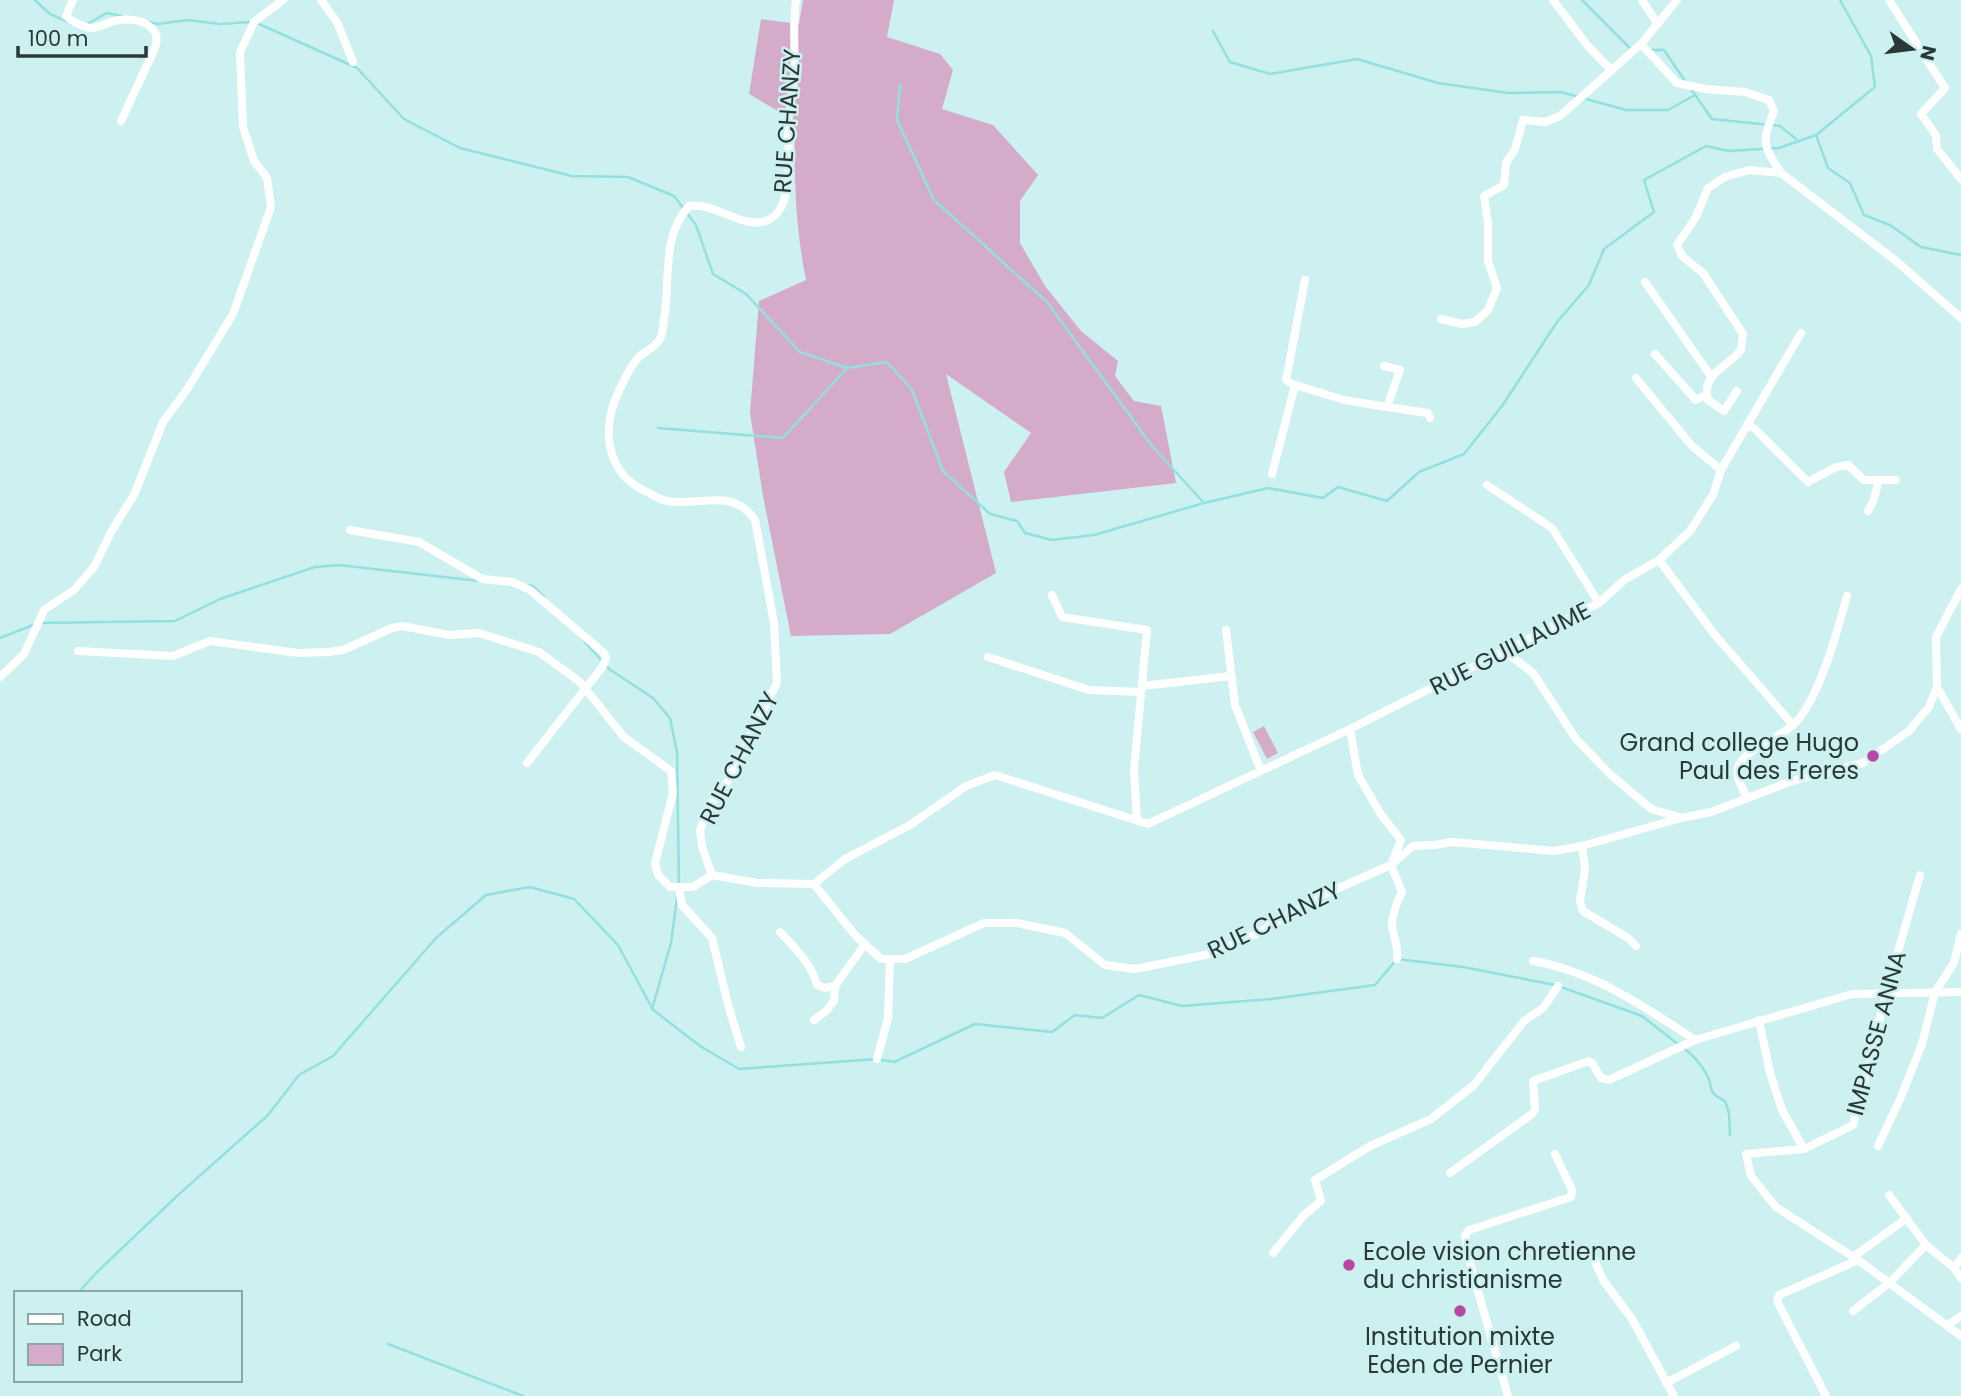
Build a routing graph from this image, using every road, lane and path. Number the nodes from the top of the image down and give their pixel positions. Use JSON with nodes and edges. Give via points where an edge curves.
{"nodes":[{"id":1,"x":72,"y":0,"type":"edge"},
{"id":2,"x":283,"y":0,"type":"edge"},
{"id":3,"x":321,"y":0,"type":"edge"},
{"id":4,"x":796,"y":0,"type":"edge"},
{"id":5,"x":1553,"y":0,"type":"edge"},
{"id":6,"x":1642,"y":0,"type":"edge"},
{"id":7,"x":1677,"y":0,"type":"edge"},
{"id":8,"x":1889,"y":0,"type":"edge"},
{"id":9,"x":1657,"y":23,"type":"junction"},
{"id":10,"x":1641,"y":44,"type":"junction"},
{"id":11,"x":353,"y":62,"type":"dead end"},
{"id":12,"x":1610,"y":69,"type":"junction"},
{"id":13,"x":121,"y":121,"type":"dead end"},
{"id":14,"x":1780,"y":173,"type":"junction"},
{"id":15,"x":1961,"y":179,"type":"edge"},
{"id":16,"x":1305,"y":279,"type":"dead end"},
{"id":17,"x":1645,"y":282,"type":"dead end"},
{"id":18,"x":1961,"y":318,"type":"edge"},
{"id":19,"x":1441,"y":319,"type":"dead end"},
{"id":20,"x":1801,"y":333,"type":"dead end"},
{"id":21,"x":1655,"y":354,"type":"dead end"},
{"id":22,"x":1384,"y":366,"type":"dead end"},
{"id":23,"x":1710,"y":375,"type":"junction"},
{"id":24,"x":1636,"y":378,"type":"dead end"},
{"id":25,"x":1295,"y":385,"type":"junction"},
{"id":26,"x":1737,"y":391,"type":"dead end"},
{"id":27,"x":1706,"y":395,"type":"junction"},
{"id":28,"x":1387,"y":407,"type":"junction"},
{"id":29,"x":1430,"y":418,"type":"dead end"},
{"id":30,"x":1747,"y":425,"type":"junction"},
{"id":31,"x":1721,"y":470,"type":"junction"},
{"id":32,"x":1272,"y":474,"type":"dead end"},
{"id":33,"x":1879,"y":480,"type":"junction"},
{"id":34,"x":1896,"y":480,"type":"dead end"},
{"id":35,"x":1487,"y":485,"type":"dead end"},
{"id":36,"x":1868,"y":511,"type":"dead end"},
{"id":37,"x":350,"y":530,"type":"dead end"},
{"id":38,"x":1659,"y":561,"type":"junction"},
{"id":39,"x":1961,"y":589,"type":"edge"},
{"id":40,"x":1052,"y":595,"type":"dead end"},
{"id":41,"x":1847,"y":596,"type":"dead end"},
{"id":42,"x":1599,"y":603,"type":"junction"},
{"id":43,"x":1226,"y":630,"type":"dead end"},
{"id":44,"x":1503,"y":650,"type":"junction"},
{"id":45,"x":78,"y":651,"type":"dead end"},
{"id":46,"x":988,"y":657,"type":"dead end"},
{"id":47,"x":1231,"y":676,"type":"junction"},
{"id":48,"x":0,"y":677,"type":"edge"},
{"id":49,"x":1937,"y":687,"type":"junction"},
{"id":50,"x":585,"y":689,"type":"junction"},
{"id":51,"x":1141,"y":689,"type":"junction"},
{"id":52,"x":1793,"y":725,"type":"junction"},
{"id":53,"x":1350,"y":729,"type":"junction"},
{"id":54,"x":1961,"y":729,"type":"edge"},
{"id":55,"x":527,"y":763,"type":"dead end"},
{"id":56,"x":1261,"y":771,"type":"junction"},
{"id":57,"x":1747,"y":798,"type":"junction"},
{"id":58,"x":1681,"y":818,"type":"junction"},
{"id":59,"x":1137,"y":821,"type":"junction"},
{"id":60,"x":1582,"y":846,"type":"junction"},
{"id":61,"x":1391,"y":865,"type":"junction"},
{"id":62,"x":712,"y":875,"type":"junction"},
{"id":63,"x":1920,"y":876,"type":"dead end"},
{"id":64,"x":814,"y":884,"type":"junction"},
{"id":65,"x":679,"y":887,"type":"junction"},
{"id":66,"x":780,"y":932,"type":"dead end"},
{"id":67,"x":1961,"y":934,"type":"edge"},
{"id":68,"x":864,"y":944,"type":"junction"},
{"id":69,"x":1636,"y":946,"type":"dead end"},
{"id":70,"x":890,"y":959,"type":"junction"},
{"id":71,"x":1397,"y":959,"type":"dead end"},
{"id":72,"x":1533,"y":961,"type":"dead end"},
{"id":73,"x":835,"y":986,"type":"junction"},
{"id":74,"x":1559,"y":986,"type":"dead end"},
{"id":75,"x":1935,"y":992,"type":"junction"},
{"id":76,"x":1961,"y":992,"type":"edge"},
{"id":77,"x":1886,"y":993,"type":"junction"},
{"id":78,"x":814,"y":1020,"type":"dead end"},
{"id":79,"x":1759,"y":1020,"type":"junction"},
{"id":80,"x":1695,"y":1040,"type":"junction"},
{"id":81,"x":741,"y":1047,"type":"dead end"},
{"id":82,"x":877,"y":1059,"type":"dead end"},
{"id":83,"x":1878,"y":1146,"type":"dead end"},
{"id":84,"x":1804,"y":1149,"type":"junction"},
{"id":85,"x":1555,"y":1154,"type":"dead end"},
{"id":86,"x":1450,"y":1173,"type":"dead end"},
{"id":87,"x":1889,"y":1195,"type":"dead end"},
{"id":88,"x":1907,"y":1218,"type":"junction"},
{"id":89,"x":1926,"y":1245,"type":"junction"},
{"id":90,"x":1272,"y":1253,"type":"dead end"},
{"id":91,"x":1961,"y":1258,"type":"edge"},
{"id":92,"x":1594,"y":1259,"type":"dead end"},
{"id":93,"x":1855,"y":1259,"type":"junction"},
{"id":94,"x":1954,"y":1268,"type":"junction"},
{"id":95,"x":1961,"y":1278,"type":"edge"},
{"id":96,"x":1889,"y":1283,"type":"junction"},
{"id":97,"x":1853,"y":1311,"type":"dead end"},
{"id":98,"x":1961,"y":1316,"type":"edge"},
{"id":99,"x":1948,"y":1325,"type":"junction"},
{"id":100,"x":1961,"y":1336,"type":"edge"},
{"id":101,"x":1736,"y":1346,"type":"dead end"},
{"id":102,"x":1666,"y":1383,"type":"junction"},
{"id":103,"x":1508,"y":1396,"type":"edge"},
{"id":104,"x":1674,"y":1396,"type":"edge"},
{"id":105,"x":1826,"y":1396,"type":"edge"}],
"edges":[{"from":1,"to":13,"type":"street","via":[[66,16],[88,27],[128,20],[155,31],[156,43]]},
{"from":2,"to":48,"type":"street","via":[[254,22],[240,52],[243,127],[254,161],[267,178],[271,207],[233,314],[163,422],[134,495],[94,567],[74,590],[44,610],[24,654]]},
{"from":3,"to":11,"type":"street","via":[[337,22]]},
{"from":4,"to":62,"type":"street","name":"RUE CHANZY","via":[[787,190],[782,206],[764,222],[700,205],[689,206],[678,218],[670,244],[661,337],[638,358],[617,393],[607,436],[618,469],[638,488],[666,501],[729,501],[747,508],[755,520],[774,623],[777,683],[700,830]]},
{"from":5,"to":12,"type":"street"},
{"from":6,"to":9,"type":"street"},
{"from":7,"to":9,"type":"street"},
{"from":8,"to":15,"type":"street","via":[[1945,88],[1921,114],[1936,135],[1937,149]]},
{"from":9,"to":10,"type":"street"},
{"from":10,"to":12,"type":"street"},
{"from":10,"to":14,"type":"street","via":[[1677,83],[1745,92],[1769,100],[1774,111],[1764,137]]},
{"from":12,"to":19,"type":"street","via":[[1560,116],[1545,122],[1522,120],[1506,163],[1504,185],[1484,197],[1488,261],[1497,288],[1488,310],[1475,322]]},
{"from":14,"to":18,"type":"street","via":[[1895,260]]},
{"from":14,"to":23,"type":"street","via":[[1749,170],[1708,188],[1677,245],[1682,256],[1703,273],[1743,334],[1741,350]]},
{"from":16,"to":25,"type":"street","via":[[1285,377]]},
{"from":17,"to":23,"type":"street"},
{"from":20,"to":30,"type":"street","name":"RUE GUILLAUME"},
{"from":21,"to":27,"type":"street","via":[[1696,400]]},
{"from":22,"to":28,"type":"street","via":[[1400,370]]},
{"from":23,"to":27,"type":"street"},
{"from":24,"to":31,"type":"street","via":[[1691,445]]},
{"from":25,"to":28,"type":"street"},
{"from":25,"to":32,"type":"street"},
{"from":26,"to":27,"type":"street","via":[[1724,411]]},
{"from":28,"to":29,"type":"street","via":[[1428,413]]},
{"from":30,"to":31,"type":"street","name":"RUE GUILLAUME"},
{"from":30,"to":33,"type":"street","via":[[1808,482],[1848,465],[1864,480]]},
{"from":31,"to":38,"type":"street","name":"RUE GUILLAUME","via":[[1713,495],[1690,531]]},
{"from":33,"to":34,"type":"street"},
{"from":33,"to":36,"type":"street"},
{"from":35,"to":42,"type":"street","via":[[1552,528]]},
{"from":37,"to":50,"type":"street","via":[[419,542],[482,579],[513,582],[530,590],[605,655],[603,666]]},
{"from":38,"to":42,"type":"street","name":"RUE GUILLAUME","via":[[1624,579]]},
{"from":38,"to":52,"type":"street"},
{"from":39,"to":49,"type":"street","name":"RUE CHANZY","via":[[1936,637]]},
{"from":40,"to":51,"type":"street","via":[[1062,617],[1147,630]]},
{"from":41,"to":52,"type":"street","via":[[1834,648]]},
{"from":42,"to":44,"type":"street","name":"RUE GUILLAUME"},
{"from":43,"to":47,"type":"street"},
{"from":44,"to":53,"type":"street","name":"RUE GUILLAUME"},
{"from":44,"to":58,"type":"street","via":[[1533,673],[1576,739],[1611,775],[1651,809]]},
{"from":45,"to":50,"type":"street","via":[[173,656],[210,641],[298,653],[328,652],[402,626],[449,635],[479,633],[513,642],[539,652]]},
{"from":46,"to":51,"type":"street","via":[[1089,690]]},
{"from":47,"to":51,"type":"street"},
{"from":47,"to":56,"type":"street","via":[[1235,705]]},
{"from":49,"to":54,"type":"street"},
{"from":49,"to":57,"type":"street","name":"RUE CHANZY","via":[[1929,707],[1909,731],[1863,763]]},
{"from":50,"to":55,"type":"street"},
{"from":50,"to":65,"type":"street","via":[[624,737],[671,771],[673,793],[655,863],[657,875],[670,887]]},
{"from":51,"to":59,"type":"street","via":[[1134,769]]},
{"from":52,"to":57,"type":"street","via":[[1739,764],[1737,774]]},
{"from":53,"to":56,"type":"street","name":"RUE GUILLAUME"},
{"from":53,"to":61,"type":"street","via":[[1358,775],[1401,840]]},
{"from":56,"to":59,"type":"street","name":"RUE GUILLAUME","via":[[1148,824]]},
{"from":57,"to":58,"type":"street","name":"RUE CHANZY"},
{"from":58,"to":60,"type":"street","name":"RUE CHANZY"},
{"from":59,"to":64,"type":"street","via":[[995,775],[966,786],[910,825],[845,859]]},
{"from":60,"to":61,"type":"street","name":"RUE CHANZY","via":[[1554,850],[1453,842],[1413,846]]},
{"from":60,"to":69,"type":"street","via":[[1583,912]]},
{"from":61,"to":70,"type":"street","name":"RUE CHANZY","via":[[1210,954],[1135,969],[1105,965],[1065,933],[1017,923],[984,923],[905,959]]},
{"from":61,"to":71,"type":"street","via":[[1402,892],[1392,925]]},
{"from":62,"to":64,"type":"street","via":[[758,883]]},
{"from":62,"to":65,"type":"street","via":[[693,887]]},
{"from":63,"to":77,"type":"street","name":"IMPASSE ANNA"},
{"from":64,"to":68,"type":"street"},
{"from":65,"to":81,"type":"street","via":[[682,905],[712,938]]},
{"from":66,"to":73,"type":"street","via":[[803,957],[817,985]]},
{"from":67,"to":75,"type":"street","via":[[1954,963]]},
{"from":68,"to":70,"type":"street","via":[[881,959]]},
{"from":68,"to":73,"type":"street"},
{"from":70,"to":82,"type":"street","via":[[888,1018]]},
{"from":72,"to":80,"type":"street","via":[[1564,968],[1620,993]]},
{"from":73,"to":78,"type":"street","via":[[834,1001]]},
{"from":74,"to":90,"type":"street","via":[[1543,1008],[1524,1021],[1474,1085],[1431,1119],[1370,1146],[1315,1180],[1321,1201]]},
{"from":75,"to":76,"type":"street"},
{"from":75,"to":77,"type":"street"},
{"from":75,"to":83,"type":"street","via":[[1922,1045]]},
{"from":77,"to":79,"type":"street","via":[[1852,994]]},
{"from":77,"to":84,"type":"street","name":"IMPASSE ANNA","via":[[1853,1125]]},
{"from":79,"to":80,"type":"street"},
{"from":79,"to":84,"type":"street","via":[[1782,1110]]},
{"from":80,"to":86,"type":"street","via":[[1608,1080],[1601,1078],[1589,1061],[1533,1081],[1532,1114]]},
{"from":84,"to":93,"type":"street","name":"IMPASSE ANNA","via":[[1746,1154],[1751,1176],[1776,1207]]},
{"from":85,"to":103,"type":"street","via":[[1571,1197],[1469,1230],[1465,1236]]},
{"from":87,"to":88,"type":"street"},
{"from":88,"to":89,"type":"street"},
{"from":88,"to":93,"type":"street"},
{"from":89,"to":94,"type":"street"},
{"from":89,"to":96,"type":"street"},
{"from":91,"to":94,"type":"street"},
{"from":92,"to":102,"type":"street"},
{"from":93,"to":96,"type":"street"},
{"from":93,"to":105,"type":"street","via":[[1779,1294],[1777,1301]]},
{"from":94,"to":95,"type":"street"},
{"from":96,"to":97,"type":"street"},
{"from":96,"to":99,"type":"street"},
{"from":98,"to":99,"type":"street"},
{"from":99,"to":100,"type":"street"},
{"from":101,"to":102,"type":"street"},
{"from":102,"to":104,"type":"street"}]}
